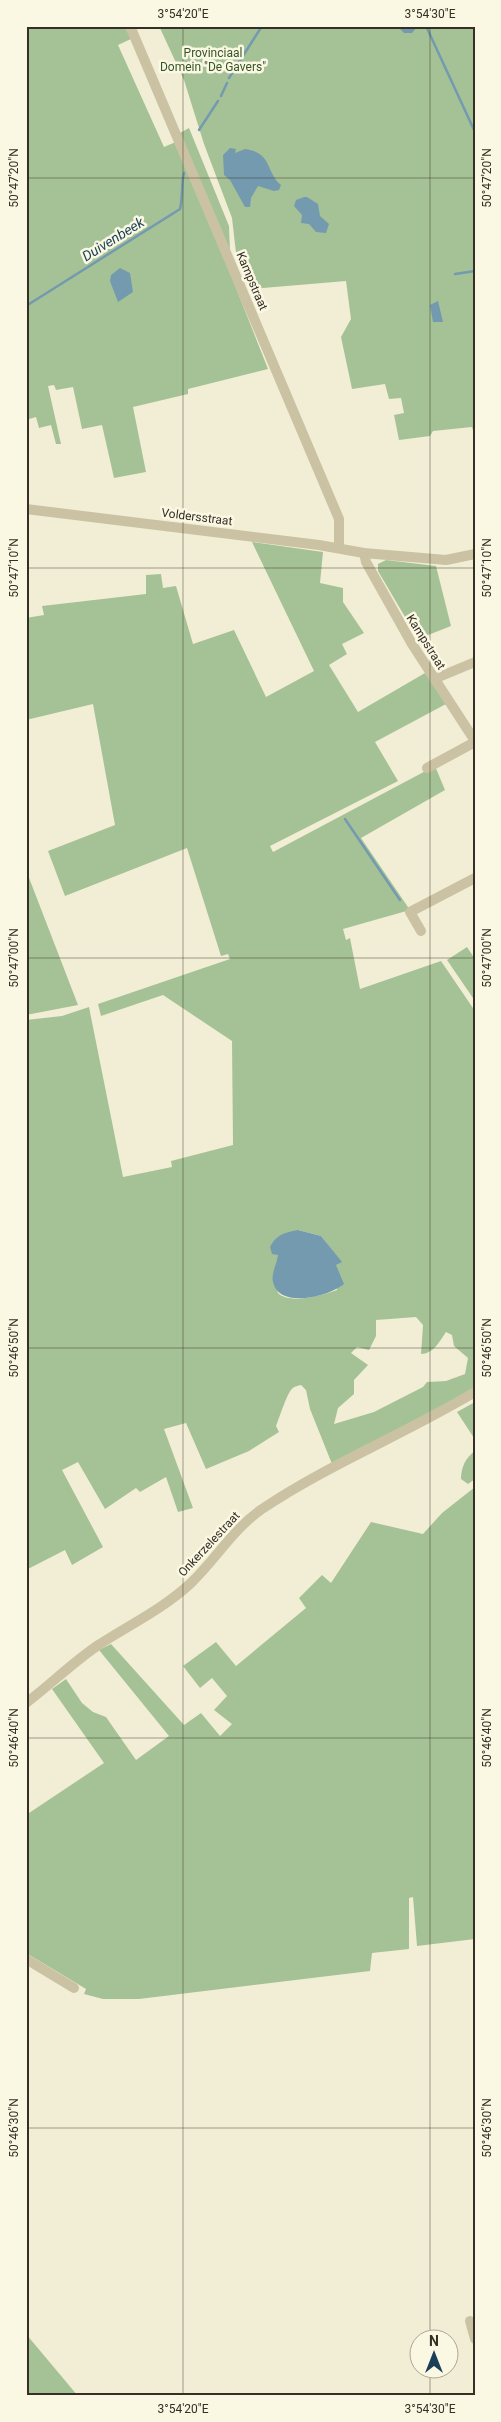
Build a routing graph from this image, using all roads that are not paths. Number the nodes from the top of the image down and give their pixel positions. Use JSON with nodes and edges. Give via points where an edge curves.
{"nodes":[{"id":1,"x":130,"y":26,"type":"edge"},
{"id":2,"x":26,"y":509,"type":"edge"},
{"id":3,"x":339,"y":548,"type":"junction"},
{"id":4,"x":364,"y":553,"type":"junction"},
{"id":5,"x":475,"y":554,"type":"edge"},
{"id":6,"x":475,"y":662,"type":"edge"},
{"id":7,"x":434,"y":679,"type":"junction"},
{"id":8,"x":475,"y":742,"type":"edge"},
{"id":9,"x":427,"y":768,"type":"dead end"},
{"id":10,"x":475,"y":878,"type":"edge"},
{"id":11,"x":421,"y":931,"type":"dead end"},
{"id":12,"x":475,"y":1392,"type":"edge"},
{"id":13,"x":29,"y":1699,"type":"edge"},
{"id":14,"x":26,"y":1959,"type":"edge"},
{"id":15,"x":74,"y":1988,"type":"dead end"},
{"id":16,"x":470,"y":2321,"type":"dead end"},
{"id":17,"x":475,"y":2339,"type":"edge"}],
"edges":[{"from":1,"to":3,"type":"street","name":"Kampstraat","via":[[339,519]]},
{"from":2,"to":3,"type":"street","name":"Voldersstraat"},
{"from":3,"to":4,"type":"street","name":"Voldersstraat"},
{"from":4,"to":5,"type":"street","name":"Voldersstraat","via":[[446,560]]},
{"from":4,"to":7,"type":"street","name":"Kampstraat","via":[[394,614]]},
{"from":6,"to":7,"type":"street"},
{"from":7,"to":8,"type":"street","name":"Kampstraat"},
{"from":8,"to":9,"type":"street","name":"Kampstraat"},
{"from":10,"to":11,"type":"street","via":[[410,912]]},
{"from":12,"to":13,"type":"street","name":"Onkerzelestraat","via":[[257,1512],[233,1534],[192,1582],[162,1607],[96,1647]]},
{"from":14,"to":15,"type":"street"},
{"from":16,"to":17,"type":"street"}]}
